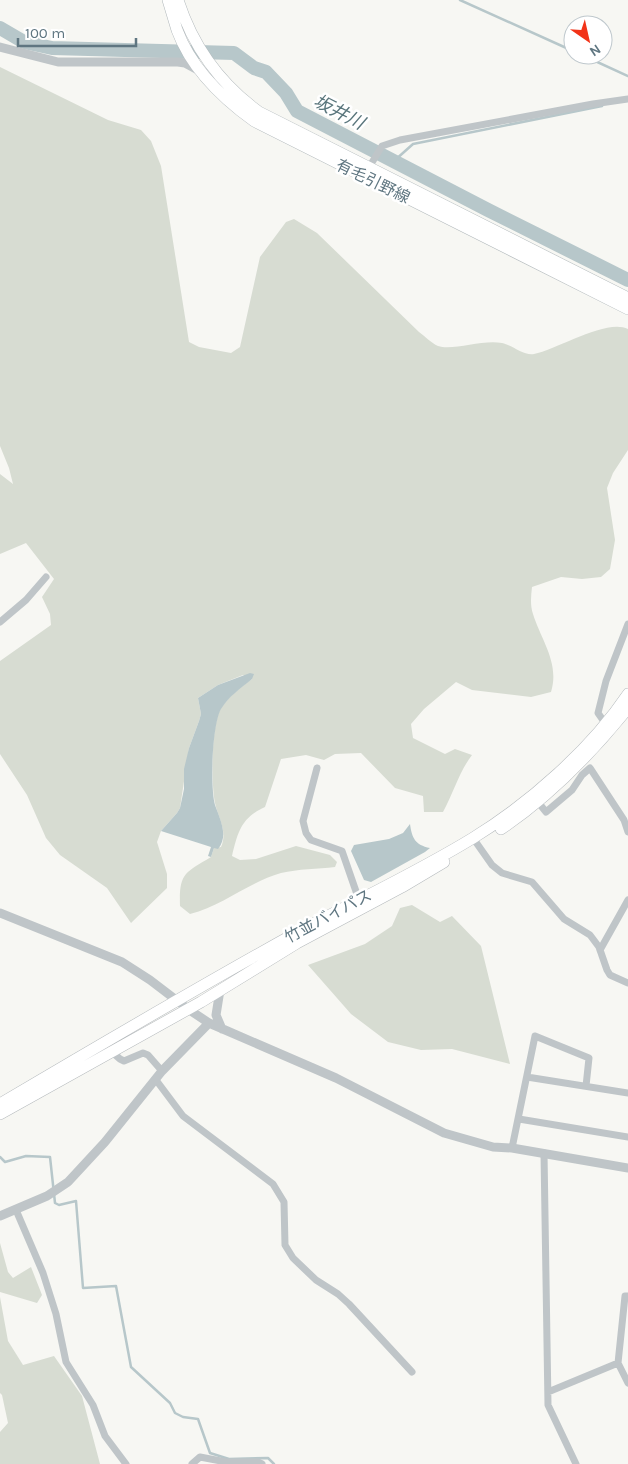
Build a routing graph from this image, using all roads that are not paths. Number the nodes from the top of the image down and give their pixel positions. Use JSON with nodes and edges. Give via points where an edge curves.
{"nodes":[{"id":1,"x":168,"y":0,"type":"edge"},
{"id":2,"x":178,"y":0,"type":"edge"},
{"id":3,"x":187,"y":38,"type":"junction"},
{"id":4,"x":0,"y":47,"type":"edge"},
{"id":5,"x":203,"y":67,"type":"junction"},
{"id":6,"x":628,"y":100,"type":"edge"},
{"id":7,"x":369,"y":168,"type":"junction"},
{"id":8,"x":628,"y":298,"type":"edge"},
{"id":9,"x":628,"y":309,"type":"edge"},
{"id":10,"x":46,"y":577,"type":"dead end"},
{"id":11,"x":0,"y":622,"type":"edge"},
{"id":12,"x":628,"y":624,"type":"edge"},
{"id":13,"x":628,"y":694,"type":"edge"},
{"id":14,"x":628,"y":708,"type":"edge"},
{"id":15,"x":605,"y":724,"type":"junction"},
{"id":16,"x":316,"y":768,"type":"dead end"},
{"id":17,"x":538,"y":802,"type":"junction"},
{"id":18,"x":628,"y":832,"type":"edge"},
{"id":19,"x":475,"y":841,"type":"junction"},
{"id":20,"x":359,"y":900,"type":"junction"},
{"id":21,"x":628,"y":900,"type":"edge"},
{"id":22,"x":0,"y":913,"type":"edge"},
{"id":23,"x":600,"y":950,"type":"junction"},
{"id":24,"x":628,"y":983,"type":"edge"},
{"id":25,"x":220,"y":990,"type":"junction"},
{"id":26,"x":178,"y":1001,"type":"junction"},
{"id":27,"x":188,"y":1009,"type":"junction"},
{"id":28,"x":209,"y":1023,"type":"junction"},
{"id":29,"x":222,"y":1029,"type":"junction"},
{"id":30,"x":112,"y":1052,"type":"junction"},
{"id":31,"x":162,"y":1072,"type":"junction"},
{"id":32,"x":527,"y":1077,"type":"junction"},
{"id":33,"x":156,"y":1080,"type":"junction"},
{"id":34,"x":586,"y":1086,"type":"junction"},
{"id":35,"x":628,"y":1093,"type":"edge"},
{"id":36,"x":0,"y":1104,"type":"edge"},
{"id":37,"x":0,"y":1114,"type":"edge"},
{"id":38,"x":519,"y":1118,"type":"junction"},
{"id":39,"x":628,"y":1137,"type":"edge"},
{"id":40,"x":512,"y":1148,"type":"junction"},
{"id":41,"x":544,"y":1154,"type":"junction"},
{"id":42,"x":628,"y":1168,"type":"edge"},
{"id":43,"x":16,"y":1210,"type":"junction"},
{"id":44,"x":0,"y":1216,"type":"edge"},
{"id":45,"x":628,"y":1296,"type":"edge"},
{"id":46,"x":618,"y":1363,"type":"junction"},
{"id":47,"x":412,"y":1372,"type":"dead end"},
{"id":48,"x":628,"y":1383,"type":"edge"},
{"id":49,"x":548,"y":1392,"type":"junction"},
{"id":50,"x":126,"y":1464,"type":"edge"},
{"id":51,"x":192,"y":1464,"type":"edge"},
{"id":52,"x":262,"y":1464,"type":"edge"},
{"id":53,"x":576,"y":1464,"type":"edge"}],
"edges":[{"from":1,"to":3,"type":"main road","name":"有毛引野線"},
{"from":2,"to":3,"type":"main road","name":"有毛引野線"},
{"from":3,"to":5,"type":"main road","name":"有毛引野線"},
{"from":4,"to":5,"type":"street","via":[[58,62],[178,62]]},
{"from":5,"to":7,"type":"main road","name":"有毛引野線","via":[[259,112]]},
{"from":6,"to":7,"type":"street","via":[[400,140],[382,146]]},
{"from":7,"to":8,"type":"main road","name":"有毛引野線"},
{"from":7,"to":9,"type":"main road","name":"有毛引野線"},
{"from":10,"to":11,"type":"street"},
{"from":12,"to":15,"type":"street","via":[[606,681],[598,713]]},
{"from":13,"to":15,"type":"main road","name":"竹並バイパス"},
{"from":14,"to":17,"type":"main road","name":"竹並バイパス","via":[[583,760]]},
{"from":15,"to":19,"type":"main road","name":"竹並バイパス","via":[[532,795]]},
{"from":16,"to":20,"type":"street","via":[[303,821],[306,833],[311,840],[342,851]]},
{"from":17,"to":18,"type":"street","via":[[546,812],[572,790],[590,768],[624,820]]},
{"from":17,"to":19,"type":"main road","name":"竹並バイパス"},
{"from":19,"to":20,"type":"main road","name":"竹並バイパス"},
{"from":19,"to":23,"type":"street","via":[[492,865],[502,872],[532,882],[564,919],[590,935]]},
{"from":19,"to":25,"type":"main road","name":"竹並バイパス","via":[[402,887],[297,943]]},
{"from":20,"to":26,"type":"main road","name":"竹並バイパス"},
{"from":21,"to":23,"type":"street"},
{"from":22,"to":26,"type":"street","via":[[122,962]]},
{"from":23,"to":24,"type":"street","via":[[610,975]]},
{"from":25,"to":27,"type":"main road","name":"竹並バイパス"},
{"from":25,"to":29,"type":"street","via":[[216,1015]]},
{"from":26,"to":27,"type":"street"},
{"from":26,"to":36,"type":"main road","name":"竹並バイパス"},
{"from":27,"to":28,"type":"street"},
{"from":27,"to":30,"type":"main road","name":"竹並バイパス"},
{"from":28,"to":29,"type":"street"},
{"from":28,"to":31,"type":"street"},
{"from":29,"to":40,"type":"street","via":[[336,1078],[444,1134],[492,1148]]},
{"from":30,"to":31,"type":"street","via":[[124,1061],[143,1053]]},
{"from":30,"to":37,"type":"main road","name":"竹並バイパス"},
{"from":31,"to":33,"type":"street"},
{"from":32,"to":34,"type":"street"},
{"from":32,"to":34,"type":"street","via":[[535,1036],[588,1058]]},
{"from":32,"to":38,"type":"street"},
{"from":33,"to":43,"type":"street","via":[[68,1182]]},
{"from":33,"to":47,"type":"street","via":[[183,1116],[273,1184],[284,1202],[285,1245],[293,1258],[349,1304]]},
{"from":34,"to":35,"type":"street"},
{"from":38,"to":39,"type":"street"},
{"from":38,"to":40,"type":"street"},
{"from":40,"to":41,"type":"street"},
{"from":41,"to":42,"type":"street"},
{"from":41,"to":49,"type":"street"},
{"from":43,"to":44,"type":"street"},
{"from":43,"to":50,"type":"street","via":[[51,1297],[66,1362],[106,1436]]},
{"from":45,"to":46,"type":"street","via":[[625,1296]]},
{"from":46,"to":48,"type":"street"},
{"from":46,"to":49,"type":"street"},
{"from":49,"to":53,"type":"street","via":[[548,1405]]},
{"from":51,"to":52,"type":"street","via":[[200,1456],[226,1462]]}]}
